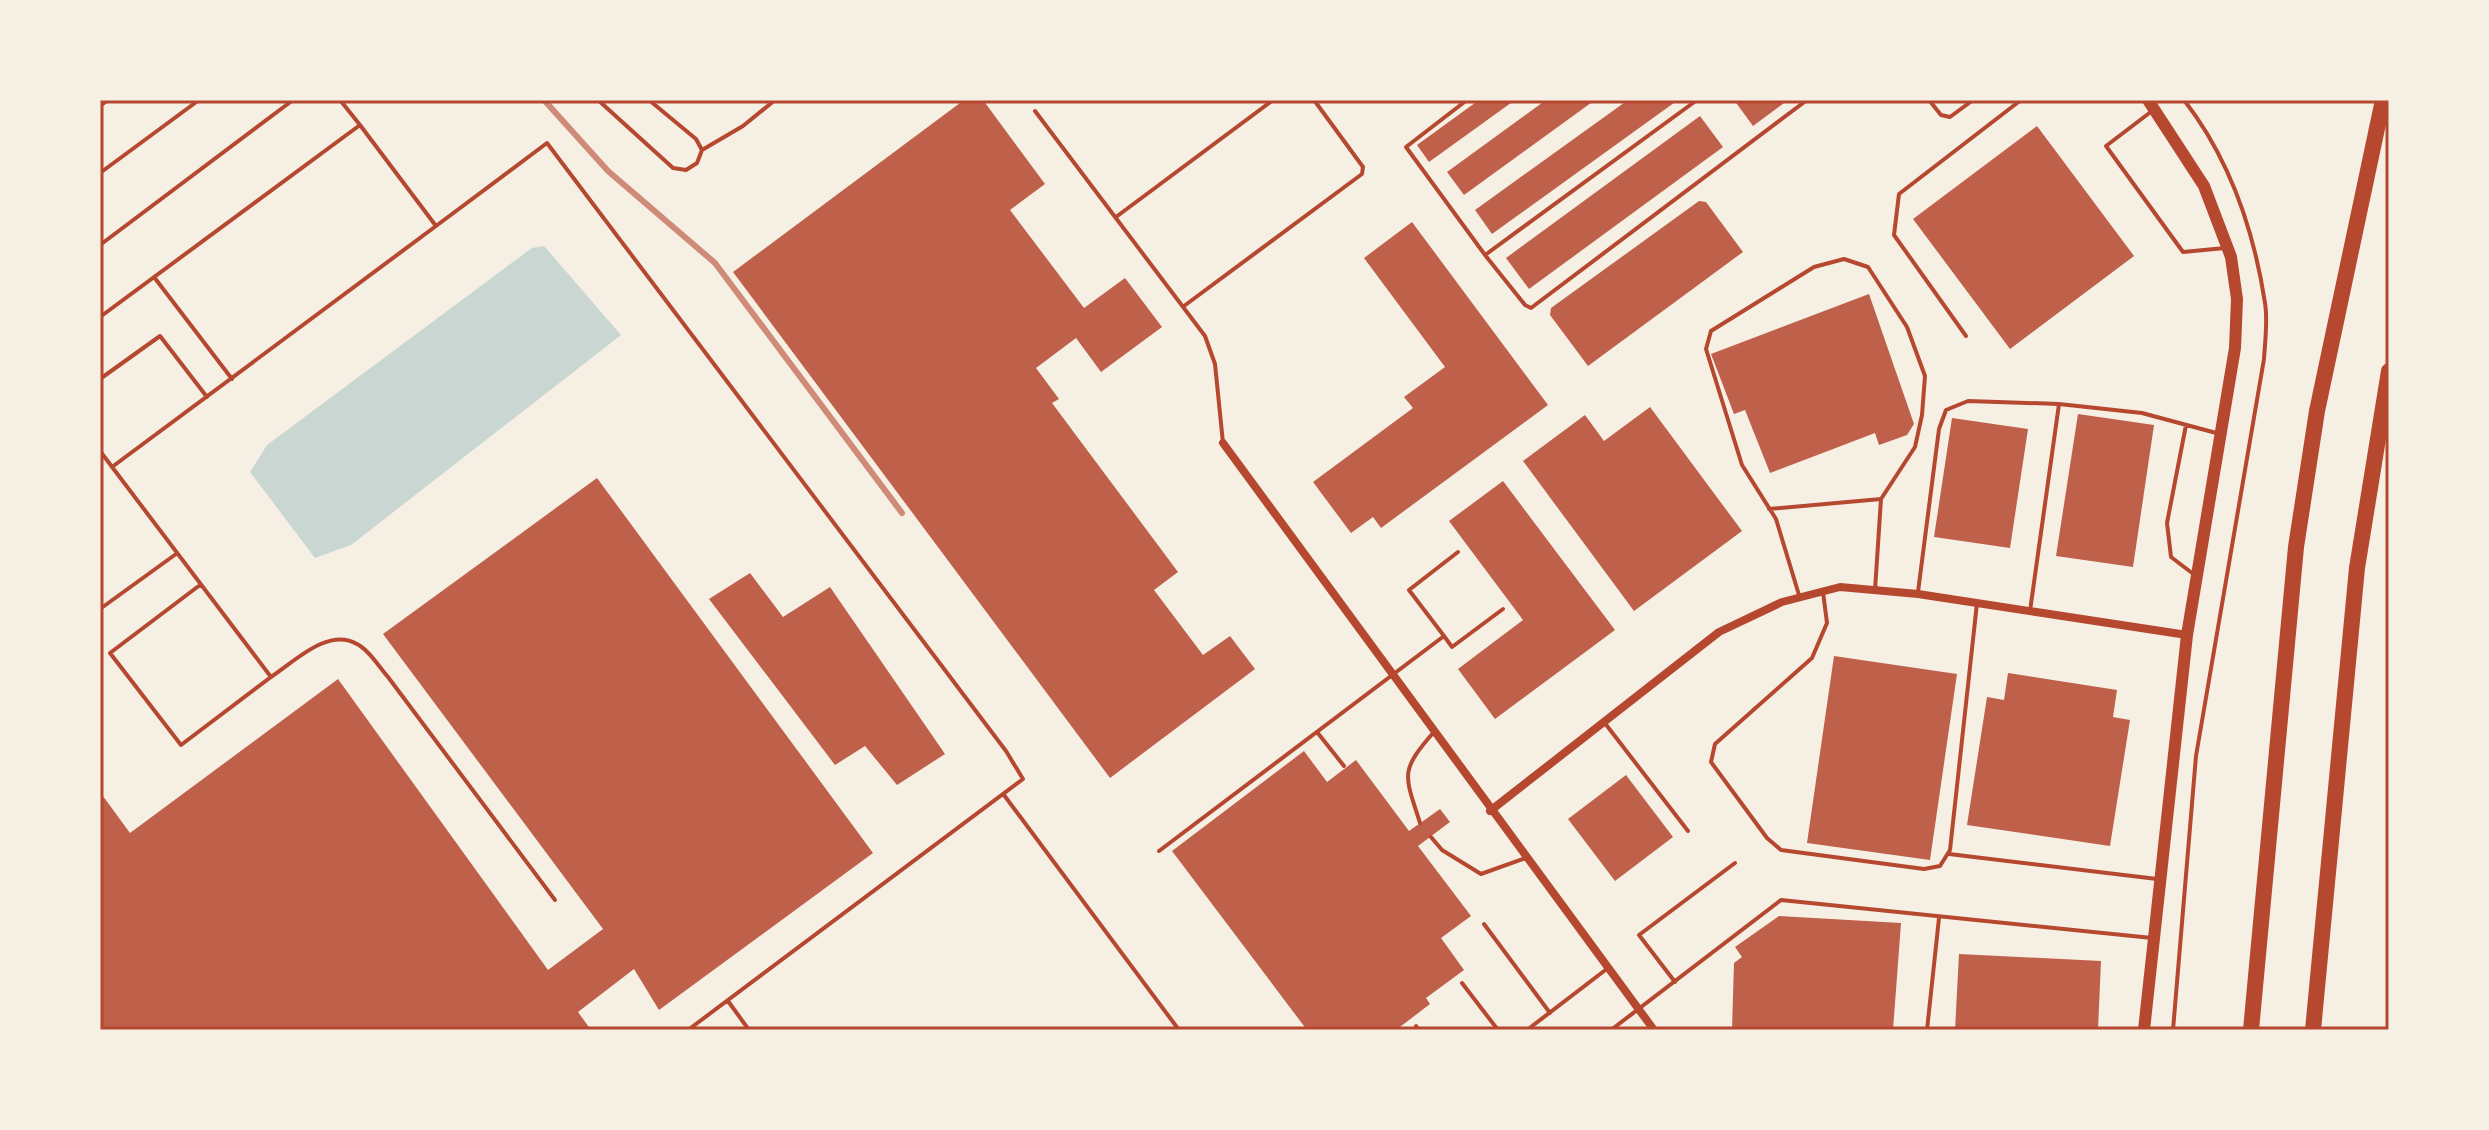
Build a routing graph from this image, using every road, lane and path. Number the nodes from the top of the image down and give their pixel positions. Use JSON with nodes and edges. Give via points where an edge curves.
{"nodes":[{"id":1,"x":108,"y":100,"type":"edge"},
{"id":2,"x":199,"y":100,"type":"edge"},
{"id":3,"x":293,"y":100,"type":"edge"},
{"id":4,"x":340,"y":100,"type":"edge"},
{"id":5,"x":598,"y":100,"type":"edge"},
{"id":6,"x":649,"y":100,"type":"edge"},
{"id":7,"x":775,"y":100,"type":"edge"},
{"id":8,"x":1273,"y":100,"type":"edge"},
{"id":9,"x":1314,"y":100,"type":"edge"},
{"id":10,"x":1467,"y":100,"type":"edge"},
{"id":11,"x":1697,"y":100,"type":"edge"},
{"id":12,"x":1807,"y":100,"type":"edge"},
{"id":13,"x":1929,"y":100,"type":"edge"},
{"id":14,"x":1973,"y":100,"type":"edge"},
{"id":15,"x":2021,"y":100,"type":"edge"},
{"id":16,"x":2184,"y":100,"type":"edge"},
{"id":17,"x":2383,"y":100,"type":"edge"},
{"id":18,"x":2151,"y":105,"type":"edge"},
{"id":19,"x":100,"y":106,"type":"edge"},
{"id":20,"x":1035,"y":111,"type":"dead end"},
{"id":21,"x":360,"y":125,"type":"junction"},
{"id":22,"x":702,"y":150,"type":"junction"},
{"id":23,"x":100,"y":173,"type":"edge"},
{"id":24,"x":1116,"y":217,"type":"junction"},
{"id":25,"x":436,"y":226,"type":"junction"},
{"id":26,"x":100,"y":245,"type":"edge"},
{"id":27,"x":2227,"y":247,"type":"junction"},
{"id":28,"x":1485,"y":255,"type":"junction"},
{"id":29,"x":154,"y":277,"type":"junction"},
{"id":30,"x":1184,"y":306,"type":"junction"},
{"id":31,"x":100,"y":317,"type":"edge"},
{"id":32,"x":1966,"y":336,"type":"dead end"},
{"id":33,"x":2389,"y":371,"type":"edge"},
{"id":34,"x":100,"y":379,"type":"edge"},
{"id":35,"x":232,"y":379,"type":"junction"},
{"id":36,"x":207,"y":397,"type":"junction"},
{"id":37,"x":2059,"y":404,"type":"junction"},
{"id":38,"x":2186,"y":425,"type":"junction"},
{"id":39,"x":2220,"y":434,"type":"junction"},
{"id":40,"x":1223,"y":443,"type":"joint"},
{"id":41,"x":100,"y":451,"type":"edge"},
{"id":42,"x":112,"y":467,"type":"junction"},
{"id":43,"x":1881,"y":499,"type":"junction"},
{"id":44,"x":1769,"y":509,"type":"junction"},
{"id":45,"x":1458,"y":552,"type":"dead end"},
{"id":46,"x":176,"y":554,"type":"junction"},
{"id":47,"x":2197,"y":577,"type":"junction"},
{"id":48,"x":200,"y":585,"type":"junction"},
{"id":49,"x":1875,"y":590,"type":"junction"},
{"id":50,"x":1823,"y":592,"type":"junction"},
{"id":51,"x":1918,"y":594,"type":"junction"},
{"id":52,"x":1800,"y":598,"type":"junction"},
{"id":53,"x":1977,"y":603,"type":"junction"},
{"id":54,"x":100,"y":609,"type":"edge"},
{"id":55,"x":1503,"y":609,"type":"dead end"},
{"id":56,"x":2030,"y":611,"type":"junction"},
{"id":57,"x":2187,"y":635,"type":"junction"},
{"id":58,"x":1444,"y":636,"type":"junction"},
{"id":59,"x":1391,"y":675,"type":"junction"},
{"id":60,"x":271,"y":677,"type":"junction"},
{"id":61,"x":1604,"y":722,"type":"junction"},
{"id":62,"x":1317,"y":732,"type":"junction"},
{"id":63,"x":1433,"y":733,"type":"junction"},
{"id":64,"x":1344,"y":766,"type":"dead end"},
{"id":65,"x":1004,"y":795,"type":"junction"},
{"id":66,"x":1490,"y":811,"type":"junction"},
{"id":67,"x":1420,"y":823,"type":"dead end"},
{"id":68,"x":1688,"y":831,"type":"dead end"},
{"id":69,"x":1431,"y":837,"type":"dead end"},
{"id":70,"x":1159,"y":851,"type":"dead end"},
{"id":71,"x":1949,"y":854,"type":"junction"},
{"id":72,"x":1526,"y":858,"type":"junction"},
{"id":73,"x":1735,"y":863,"type":"dead end"},
{"id":74,"x":2160,"y":880,"type":"junction"},
{"id":75,"x":555,"y":900,"type":"dead end"},
{"id":76,"x":1939,"y":918,"type":"junction"},
{"id":77,"x":1484,"y":924,"type":"dead end"},
{"id":78,"x":2154,"y":938,"type":"junction"},
{"id":79,"x":1608,"y":968,"type":"junction"},
{"id":80,"x":1675,"y":982,"type":"junction"},
{"id":81,"x":1462,"y":983,"type":"dead end"},
{"id":82,"x":728,"y":1001,"type":"junction"},
{"id":83,"x":1638,"y":1008,"type":"junction"},
{"id":84,"x":1550,"y":1013,"type":"junction"},
{"id":85,"x":688,"y":1030,"type":"edge"},
{"id":86,"x":749,"y":1030,"type":"edge"},
{"id":87,"x":1179,"y":1030,"type":"edge"},
{"id":88,"x":1498,"y":1030,"type":"edge"},
{"id":89,"x":1527,"y":1030,"type":"edge"},
{"id":90,"x":1611,"y":1030,"type":"edge"},
{"id":91,"x":1654,"y":1030,"type":"edge"},
{"id":92,"x":1927,"y":1030,"type":"edge"},
{"id":93,"x":2144,"y":1030,"type":"edge"},
{"id":94,"x":2173,"y":1030,"type":"edge"},
{"id":95,"x":2251,"y":1030,"type":"edge"},
{"id":96,"x":2313,"y":1030,"type":"edge"}],
"edges":[{"from":1,"to":19,"type":"lane"},
{"from":2,"to":23,"type":"lane"},
{"from":3,"to":26,"type":"lane"},
{"from":4,"to":21,"type":"lane"},
{"from":5,"to":22,"type":"lane","via":[[673,168],[686,170],[697,163]]},
{"from":6,"to":22,"type":"lane"},
{"from":7,"to":22,"type":"lane","via":[[750,122]]},
{"from":8,"to":24,"type":"lane"},
{"from":9,"to":30,"type":"lane","via":[[1363,167],[1362,174]]},
{"from":10,"to":28,"type":"lane","via":[[1406,147]]},
{"from":11,"to":28,"type":"lane"},
{"from":12,"to":28,"type":"lane","via":[[1531,308]]},
{"from":13,"to":14,"type":"lane","via":[[1941,115],[1950,117]]},
{"from":15,"to":32,"type":"lane","via":[[1899,194],[1894,235]]},
{"from":16,"to":94,"type":"path","via":[[2221,155],[2237,191],[2266,305],[2264,359],[2196,756]]},
{"from":17,"to":95,"type":"highway","via":[[2317,411],[2296,547]]},
{"from":18,"to":27,"type":"main road","via":[[2204,186]]},
{"from":18,"to":27,"type":"lane","via":[[2106,146],[2183,252]]},
{"from":20,"to":24,"type":"lane"},
{"from":21,"to":25,"type":"lane"},
{"from":21,"to":29,"type":"lane"},
{"from":24,"to":30,"type":"lane"},
{"from":25,"to":35,"type":"lane"},
{"from":25,"to":65,"type":"lane","via":[[547,143],[1006,751],[1023,779]]},
{"from":27,"to":39,"type":"main road","via":[[2237,299]]},
{"from":29,"to":31,"type":"lane"},
{"from":29,"to":35,"type":"lane"},
{"from":30,"to":40,"type":"lane","via":[[1211,349]]},
{"from":33,"to":96,"type":"highway","via":[[2357,568]]},
{"from":34,"to":36,"type":"lane","via":[[160,336]]},
{"from":35,"to":36,"type":"lane"},
{"from":36,"to":42,"type":"lane"},
{"from":37,"to":38,"type":"lane","via":[[2142,413]]},
{"from":37,"to":51,"type":"lane","via":[[1968,401],[1946,410],[1939,429]]},
{"from":37,"to":56,"type":"lane"},
{"from":38,"to":39,"type":"lane"},
{"from":38,"to":47,"type":"lane","via":[[2167,523],[2171,557]]},
{"from":39,"to":47,"type":"main road"},
{"from":40,"to":59,"type":"street"},
{"from":41,"to":42,"type":"lane"},
{"from":42,"to":46,"type":"lane"},
{"from":43,"to":44,"type":"lane"},
{"from":43,"to":44,"type":"lane","via":[[1915,447],[1925,376],[1907,327],[1868,267],[1844,259],[1814,267],[1711,331],[1706,349],[1742,465]]},
{"from":43,"to":49,"type":"lane"},
{"from":44,"to":52,"type":"lane"},
{"from":45,"to":58,"type":"lane","via":[[1409,590]]},
{"from":46,"to":48,"type":"lane"},
{"from":46,"to":54,"type":"lane"},
{"from":47,"to":57,"type":"main road"},
{"from":48,"to":60,"type":"lane"},
{"from":48,"to":60,"type":"lane","via":[[110,653],[173,735],[181,745]]},
{"from":49,"to":50,"type":"street","via":[[1840,587]]},
{"from":49,"to":51,"type":"street"},
{"from":50,"to":52,"type":"street"},
{"from":50,"to":71,"type":"lane","via":[[1827,623],[1812,658],[1715,744],[1711,762],[1716,773],[1781,850],[1934,870]]},
{"from":51,"to":53,"type":"street"},
{"from":52,"to":61,"type":"street","via":[[1719,632]]},
{"from":53,"to":56,"type":"street"},
{"from":53,"to":71,"type":"lane"},
{"from":55,"to":58,"type":"lane","via":[[1452,647]]},
{"from":56,"to":57,"type":"street"},
{"from":57,"to":74,"type":"main road"},
{"from":58,"to":59,"type":"lane"},
{"from":59,"to":62,"type":"lane"},
{"from":59,"to":63,"type":"street"},
{"from":60,"to":75,"type":"lane","via":[[322,642],[345,639],[359,644]]},
{"from":61,"to":66,"type":"street"},
{"from":61,"to":68,"type":"lane"},
{"from":62,"to":64,"type":"lane"},
{"from":62,"to":70,"type":"lane"},
{"from":63,"to":66,"type":"street"},
{"from":63,"to":67,"type":"lane","via":[[1409,760],[1407,770]]},
{"from":65,"to":82,"type":"lane"},
{"from":65,"to":87,"type":"lane"},
{"from":66,"to":72,"type":"street"},
{"from":69,"to":72,"type":"lane","via":[[1481,874]]},
{"from":71,"to":74,"type":"lane"},
{"from":72,"to":79,"type":"street"},
{"from":73,"to":80,"type":"lane","via":[[1639,935]]},
{"from":74,"to":78,"type":"main road"},
{"from":76,"to":78,"type":"lane"},
{"from":76,"to":80,"type":"lane","via":[[1781,900]]},
{"from":76,"to":92,"type":"lane"},
{"from":77,"to":84,"type":"lane"},
{"from":78,"to":93,"type":"main road"},
{"from":79,"to":83,"type":"street"},
{"from":79,"to":84,"type":"lane"},
{"from":80,"to":83,"type":"lane"},
{"from":81,"to":88,"type":"lane"},
{"from":82,"to":85,"type":"lane"},
{"from":82,"to":86,"type":"lane"},
{"from":83,"to":90,"type":"lane"},
{"from":83,"to":91,"type":"street"},
{"from":84,"to":89,"type":"lane"}]}
